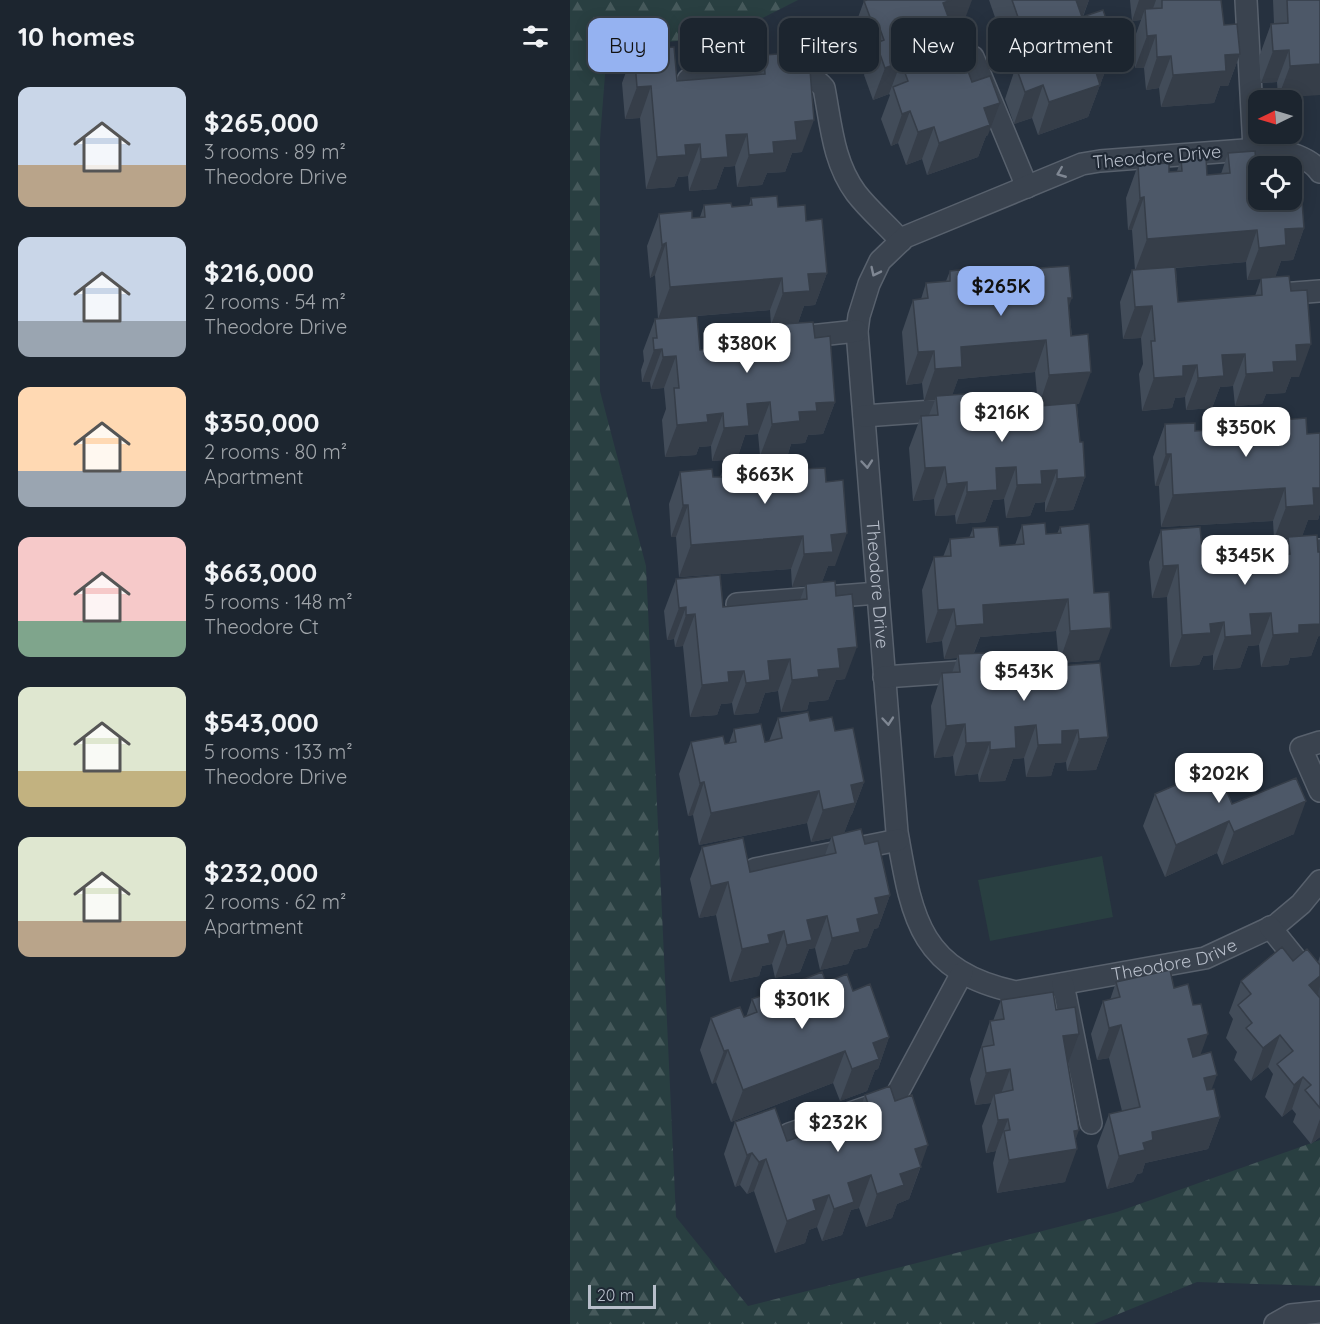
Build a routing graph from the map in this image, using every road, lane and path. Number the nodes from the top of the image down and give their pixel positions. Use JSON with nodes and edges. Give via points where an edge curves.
{"nodes":[{"id":1,"x":1246,"y":0,"type":"edge"},
{"id":2,"x":976,"y":64,"type":"edge"},
{"id":3,"x":688,"y":80,"type":"edge"},
{"id":4,"x":1254,"y":149,"type":"junction"},
{"id":5,"x":1320,"y":172,"type":"edge"},
{"id":6,"x":1028,"y":187,"type":"junction"},
{"id":7,"x":901,"y":241,"type":"junction"},
{"id":8,"x":1320,"y":291,"type":"edge"},
{"id":9,"x":1256,"y":296,"type":"edge"},
{"id":10,"x":857,"y":331,"type":"junction"},
{"id":11,"x":717,"y":346,"type":"edge"},
{"id":12,"x":1003,"y":406,"type":"edge"},
{"id":13,"x":864,"y":416,"type":"junction"},
{"id":14,"x":1320,"y":550,"type":"edge"},
{"id":15,"x":1220,"y":554,"type":"dead end"},
{"id":16,"x":878,"y":593,"type":"junction"},
{"id":17,"x":737,"y":604,"type":"edge"},
{"id":18,"x":1029,"y":667,"type":"edge"},
{"id":19,"x":884,"y":677,"type":"junction"},
{"id":20,"x":1320,"y":742,"type":"edge"},
{"id":21,"x":1320,"y":791,"type":"edge"},
{"id":22,"x":898,"y":840,"type":"junction"},
{"id":23,"x":755,"y":869,"type":"edge"},
{"id":24,"x":1320,"y":881,"type":"edge"},
{"id":25,"x":1270,"y":927,"type":"junction"},
{"id":26,"x":962,"y":973,"type":"junction"},
{"id":27,"x":1063,"y":984,"type":"junction"},
{"id":28,"x":1320,"y":989,"type":"edge"},
{"id":29,"x":1091,"y":1123,"type":"dead end"},
{"id":30,"x":789,"y":1134,"type":"dead end"},
{"id":31,"x":1320,"y":1311,"type":"edge"},
{"id":32,"x":1275,"y":1324,"type":"edge"}],
"edges":[{"from":1,"to":4,"type":"street"},
{"from":2,"to":6,"type":"street"},
{"from":3,"to":7,"type":"street","via":[[788,66],[817,80],[824,88],[836,152],[845,175],[857,195]]},
{"from":4,"to":5,"type":"street","name":"Theodore Drive","via":[[1292,153]]},
{"from":4,"to":6,"type":"street","name":"Theodore Drive","one_way":true,"via":[[1101,161]]},
{"from":6,"to":7,"type":"street","name":"Theodore Drive"},
{"from":7,"to":10,"type":"street","name":"Theodore Drive","one_way":true,"via":[[876,269]]},
{"from":8,"to":9,"type":"street"},
{"from":10,"to":11,"type":"street"},
{"from":10,"to":13,"type":"street","name":"Theodore Drive"},
{"from":12,"to":13,"type":"street"},
{"from":13,"to":16,"type":"street","name":"Theodore Drive","one_way":true},
{"from":14,"to":15,"type":"street"},
{"from":16,"to":17,"type":"street"},
{"from":16,"to":19,"type":"street","name":"Theodore Drive"},
{"from":18,"to":19,"type":"street"},
{"from":19,"to":22,"type":"street","name":"Theodore Drive","one_way":true},
{"from":20,"to":21,"type":"street","via":[[1301,748]]},
{"from":22,"to":23,"type":"street"},
{"from":22,"to":26,"type":"street","name":"Theodore Drive","via":[[906,887],[929,945]]},
{"from":24,"to":25,"type":"street","name":"Theodore Drive","via":[[1301,904]]},
{"from":25,"to":27,"type":"street","name":"Theodore Drive","via":[[1205,958]]},
{"from":25,"to":28,"type":"street"},
{"from":26,"to":27,"type":"street","name":"Theodore Drive","via":[[1016,992]]},
{"from":26,"to":30,"type":"street","via":[[891,1100]]},
{"from":27,"to":29,"type":"street"},
{"from":31,"to":32,"type":"street","via":[[1292,1315]]}]}
